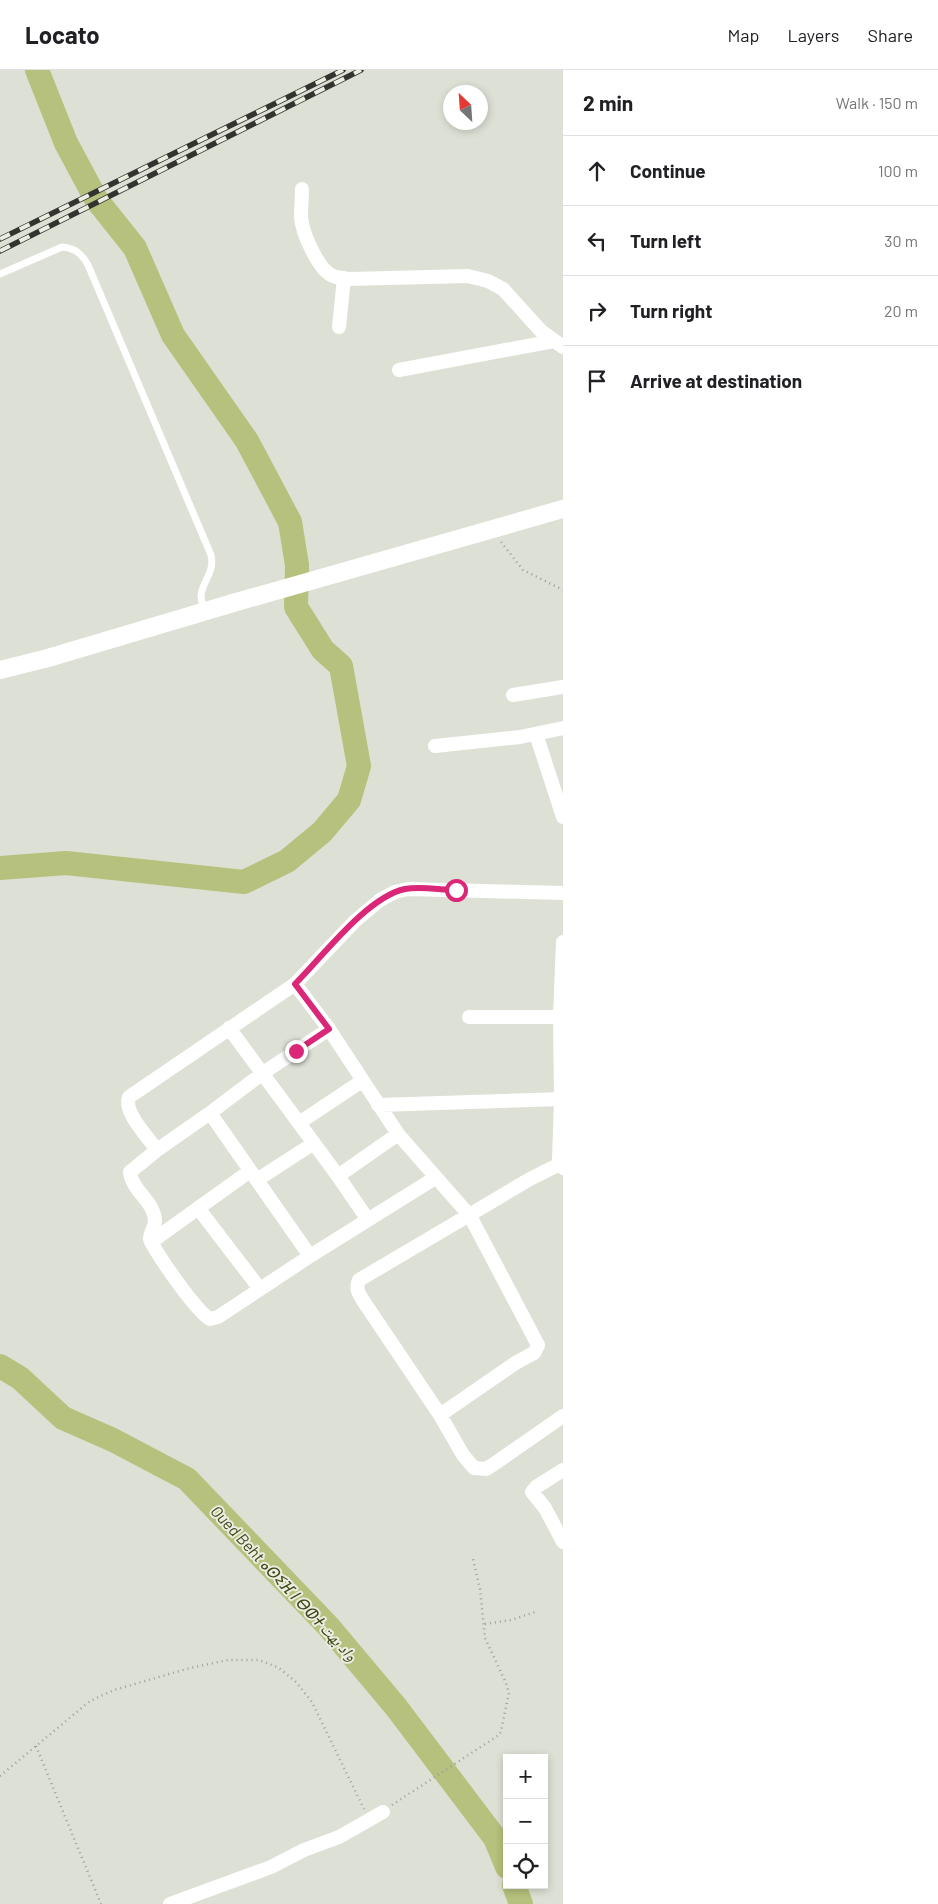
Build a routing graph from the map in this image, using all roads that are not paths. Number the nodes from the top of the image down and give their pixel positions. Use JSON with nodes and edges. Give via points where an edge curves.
{"nodes":[{"id":1,"x":302,"y":189,"type":"dead end"},
{"id":2,"x":0,"y":274,"type":"edge"},
{"id":3,"x":344,"y":278,"type":"junction"},
{"id":4,"x":339,"y":327,"type":"dead end"},
{"id":5,"x":559,"y":344,"type":"edge"},
{"id":6,"x":399,"y":370,"type":"dead end"},
{"id":7,"x":563,"y":509,"type":"edge"},
{"id":8,"x":204,"y":612,"type":"junction"},
{"id":9,"x":0,"y":670,"type":"edge"},
{"id":10,"x":563,"y":687,"type":"edge"},
{"id":11,"x":513,"y":696,"type":"dead end"},
{"id":12,"x":563,"y":728,"type":"edge"},
{"id":13,"x":536,"y":734,"type":"junction"},
{"id":14,"x":435,"y":746,"type":"dead end"},
{"id":15,"x":563,"y":817,"type":"edge"},
{"id":16,"x":563,"y":893,"type":"edge"},
{"id":17,"x":563,"y":942,"type":"edge"},
{"id":18,"x":295,"y":984,"type":"junction"},
{"id":19,"x":469,"y":1017,"type":"dead end"},
{"id":20,"x":561,"y":1017,"type":"edge"},
{"id":21,"x":229,"y":1028,"type":"junction"},
{"id":22,"x":329,"y":1029,"type":"junction"},
{"id":23,"x":263,"y":1073,"type":"junction"},
{"id":24,"x":362,"y":1081,"type":"junction"},
{"id":25,"x":561,"y":1099,"type":"junction"},
{"id":26,"x":378,"y":1105,"type":"junction"},
{"id":27,"x":210,"y":1113,"type":"junction"},
{"id":28,"x":299,"y":1123,"type":"junction"},
{"id":29,"x":398,"y":1134,"type":"junction"},
{"id":30,"x":314,"y":1143,"type":"junction"},
{"id":31,"x":157,"y":1150,"type":"junction"},
{"id":32,"x":562,"y":1166,"type":"edge"},
{"id":33,"x":254,"y":1175,"type":"junction"},
{"id":34,"x":338,"y":1176,"type":"junction"},
{"id":35,"x":435,"y":1178,"type":"junction"},
{"id":36,"x":198,"y":1208,"type":"junction"},
{"id":37,"x":470,"y":1216,"type":"junction"},
{"id":38,"x":368,"y":1220,"type":"junction"},
{"id":39,"x":151,"y":1242,"type":"junction"},
{"id":40,"x":310,"y":1256,"type":"junction"},
{"id":41,"x":260,"y":1289,"type":"junction"},
{"id":42,"x":440,"y":1415,"type":"junction"},
{"id":43,"x":563,"y":1416,"type":"edge"},
{"id":44,"x":563,"y":1470,"type":"edge"},
{"id":45,"x":563,"y":1542,"type":"edge"},
{"id":46,"x":383,"y":1812,"type":"road end"},
{"id":47,"x":170,"y":1904,"type":"edge"}],
"edges":[{"from":1,"to":3,"type":"street","via":[[301,219],[317,262],[334,277]]},
{"from":2,"to":8,"type":"lane","via":[[62,247],[77,251],[88,265],[211,554],[210,574],[201,595]]},
{"from":3,"to":4,"type":"street"},
{"from":3,"to":5,"type":"street","via":[[468,276],[488,281],[503,289],[541,331]]},
{"from":5,"to":6,"type":"street"},
{"from":7,"to":8,"type":"street"},
{"from":8,"to":9,"type":"street"},
{"from":10,"to":11,"type":"street"},
{"from":12,"to":13,"type":"street"},
{"from":13,"to":14,"type":"street"},
{"from":13,"to":15,"type":"street"},
{"from":16,"to":18,"type":"street","via":[[408,889],[395,892],[355,921]]},
{"from":17,"to":20,"type":"street"},
{"from":18,"to":21,"type":"street"},
{"from":18,"to":22,"type":"street"},
{"from":19,"to":20,"type":"street"},
{"from":20,"to":25,"type":"street"},
{"from":21,"to":23,"type":"street"},
{"from":21,"to":31,"type":"street","via":[[127,1100],[129,1112]]},
{"from":22,"to":23,"type":"street"},
{"from":22,"to":24,"type":"street"},
{"from":23,"to":27,"type":"street"},
{"from":23,"to":28,"type":"street"},
{"from":24,"to":26,"type":"street"},
{"from":24,"to":28,"type":"street"},
{"from":25,"to":26,"type":"street"},
{"from":25,"to":32,"type":"street"},
{"from":26,"to":29,"type":"street"},
{"from":27,"to":31,"type":"street"},
{"from":27,"to":33,"type":"street"},
{"from":28,"to":30,"type":"street"},
{"from":29,"to":34,"type":"street"},
{"from":29,"to":35,"type":"street"},
{"from":30,"to":33,"type":"street"},
{"from":30,"to":34,"type":"street"},
{"from":31,"to":39,"type":"street","via":[[130,1172],[137,1189],[154,1213]]},
{"from":32,"to":37,"type":"street","via":[[530,1179]]},
{"from":33,"to":36,"type":"street"},
{"from":33,"to":40,"type":"street"},
{"from":34,"to":38,"type":"street"},
{"from":35,"to":37,"type":"street"},
{"from":35,"to":38,"type":"street"},
{"from":36,"to":39,"type":"street"},
{"from":36,"to":41,"type":"street"},
{"from":37,"to":42,"type":"street","via":[[538,1345],[534,1353]]},
{"from":37,"to":42,"type":"street","via":[[359,1280],[357,1286],[364,1302]]},
{"from":38,"to":40,"type":"street"},
{"from":39,"to":41,"type":"street","via":[[196,1306],[210,1319]]},
{"from":40,"to":41,"type":"street"},
{"from":42,"to":43,"type":"street","via":[[469,1463],[478,1469],[494,1464]]},
{"from":44,"to":45,"type":"street","via":[[532,1492],[545,1508]]},
{"from":46,"to":47,"type":"street","via":[[339,1837],[271,1867]]}]}
